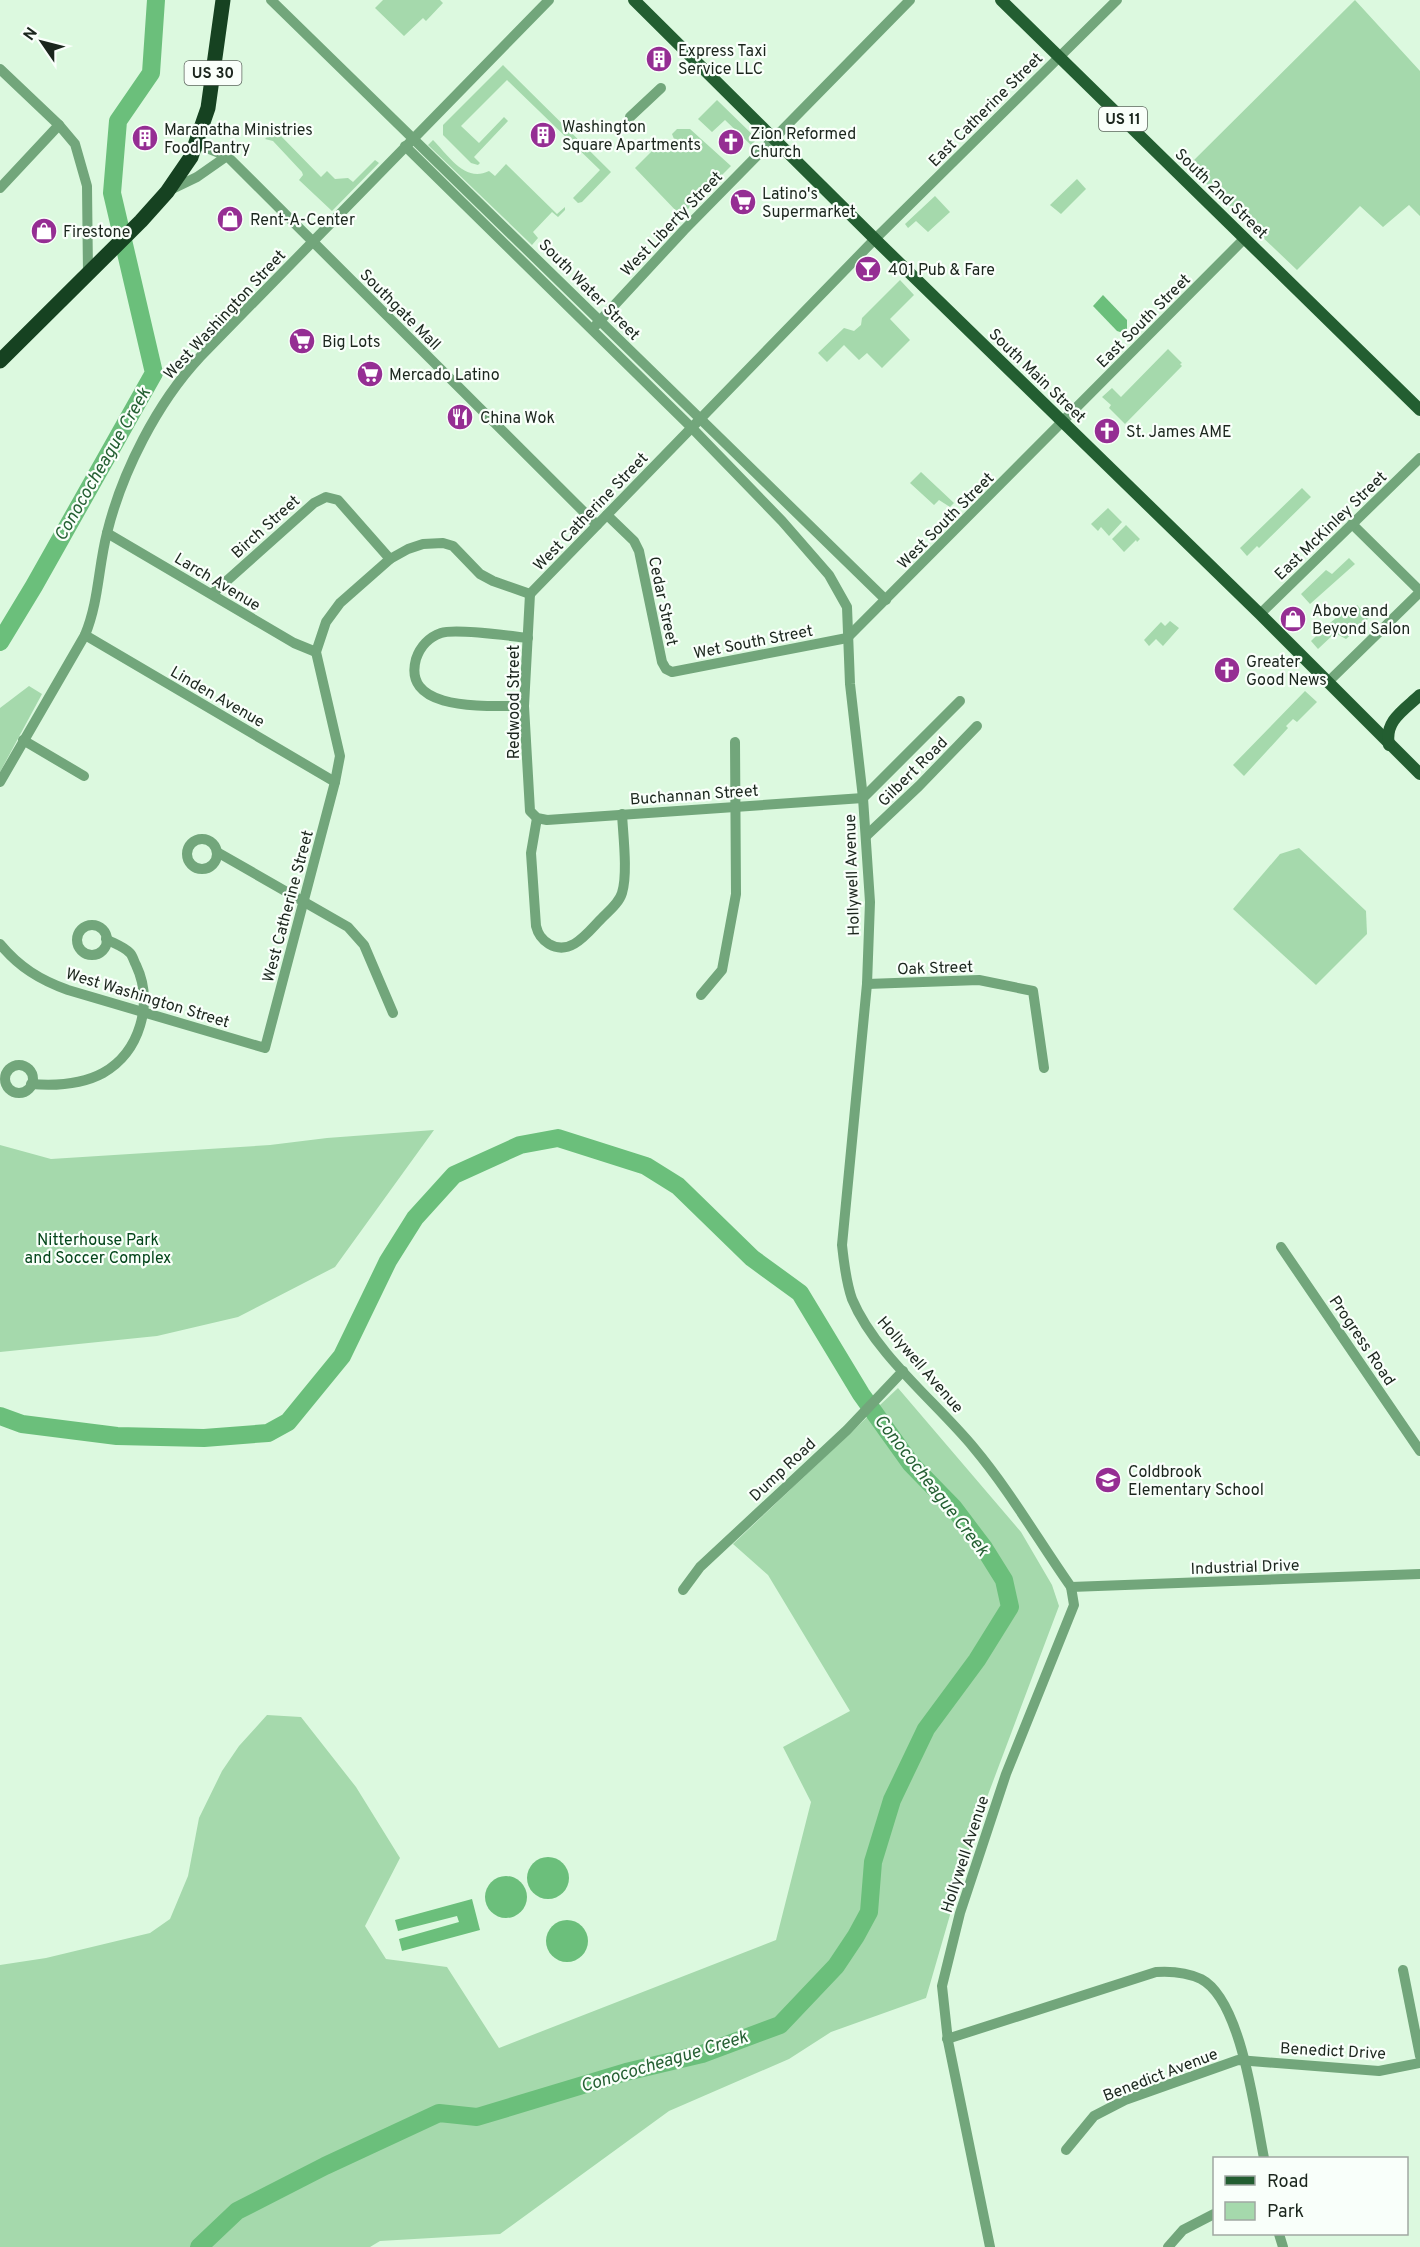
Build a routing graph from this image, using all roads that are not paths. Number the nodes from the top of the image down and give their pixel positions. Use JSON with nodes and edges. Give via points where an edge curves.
{"nodes":[{"id":1,"x":223,"y":0,"type":"edge"},
{"id":2,"x":271,"y":0,"type":"edge"},
{"id":3,"x":549,"y":0,"type":"edge"},
{"id":4,"x":634,"y":0,"type":"edge"},
{"id":5,"x":910,"y":0,"type":"edge"},
{"id":6,"x":1001,"y":0,"type":"edge"},
{"id":7,"x":1117,"y":0,"type":"edge"},
{"id":8,"x":1059,"y":57,"type":"junction"},
{"id":9,"x":0,"y":69,"type":"edge"},
{"id":10,"x":661,"y":88,"type":"dead end"},
{"id":11,"x":630,"y":117,"type":"dead end"},
{"id":12,"x":59,"y":126,"type":"junction"},
{"id":13,"x":413,"y":137,"type":"junction"},
{"id":14,"x":774,"y":138,"type":"junction"},
{"id":15,"x":197,"y":144,"type":"junction"},
{"id":16,"x":405,"y":147,"type":"junction"},
{"id":17,"x":226,"y":156,"type":"junction"},
{"id":18,"x":0,"y":188,"type":"edge"},
{"id":19,"x":167,"y":192,"type":"junction"},
{"id":20,"x":1245,"y":238,"type":"junction"},
{"id":21,"x":875,"y":239,"type":"junction"},
{"id":22,"x":312,"y":241,"type":"junction"},
{"id":23,"x":88,"y":274,"type":"junction"},
{"id":24,"x":600,"y":320,"type":"junction"},
{"id":25,"x":591,"y":329,"type":"junction"},
{"id":26,"x":0,"y":361,"type":"edge"},
{"id":27,"x":1420,"y":410,"type":"edge"},
{"id":28,"x":1063,"y":422,"type":"junction"},
{"id":29,"x":696,"y":424,"type":"junction"},
{"id":30,"x":1420,"y":458,"type":"edge"},
{"id":31,"x":607,"y":515,"type":"junction"},
{"id":32,"x":1352,"y":524,"type":"junction"},
{"id":33,"x":597,"y":525,"type":"junction"},
{"id":34,"x":107,"y":533,"type":"junction"},
{"id":35,"x":390,"y":559,"type":"junction"},
{"id":36,"x":1420,"y":591,"type":"edge"},
{"id":37,"x":212,"y":594,"type":"junction"},
{"id":38,"x":530,"y":594,"type":"junction"},
{"id":39,"x":886,"y":600,"type":"junction"},
{"id":40,"x":1260,"y":614,"type":"junction"},
{"id":41,"x":85,"y":635,"type":"junction"},
{"id":42,"x":528,"y":638,"type":"junction"},
{"id":43,"x":847,"y":638,"type":"junction"},
{"id":44,"x":316,"y":652,"type":"junction"},
{"id":45,"x":666,"y":669,"type":"joint"},
{"id":46,"x":1328,"y":682,"type":"junction"},
{"id":47,"x":1420,"y":695,"type":"edge"},
{"id":48,"x":960,"y":701,"type":"dead end"},
{"id":49,"x":524,"y":706,"type":"junction"},
{"id":50,"x":1390,"y":724,"type":"junction"},
{"id":51,"x":977,"y":726,"type":"dead end"},
{"id":52,"x":1371,"y":727,"type":"junction"},
{"id":53,"x":23,"y":740,"type":"junction"},
{"id":54,"x":735,"y":742,"type":"dead end"},
{"id":55,"x":1389,"y":745,"type":"junction"},
{"id":56,"x":1420,"y":774,"type":"edge"},
{"id":57,"x":84,"y":776,"type":"dead end"},
{"id":58,"x":0,"y":782,"type":"edge"},
{"id":59,"x":335,"y":782,"type":"junction"},
{"id":60,"x":863,"y":798,"type":"junction"},
{"id":61,"x":737,"y":807,"type":"junction"},
{"id":62,"x":622,"y":814,"type":"junction"},
{"id":63,"x":533,"y":815,"type":"junction"},
{"id":64,"x":866,"y":836,"type":"junction"},
{"id":65,"x":217,"y":852,"type":"dead end"},
{"id":66,"x":303,"y":902,"type":"junction"},
{"id":67,"x":106,"y":939,"type":"dead end"},
{"id":68,"x":0,"y":944,"type":"edge"},
{"id":69,"x":867,"y":984,"type":"junction"},
{"id":70,"x":701,"y":995,"type":"dead end"},
{"id":71,"x":145,"y":1011,"type":"junction"},
{"id":72,"x":393,"y":1013,"type":"dead end"},
{"id":73,"x":265,"y":1048,"type":"joint"},
{"id":74,"x":1044,"y":1068,"type":"dead end"},
{"id":75,"x":32,"y":1084,"type":"dead end"},
{"id":76,"x":1281,"y":1247,"type":"dead end"},
{"id":77,"x":903,"y":1371,"type":"junction"},
{"id":78,"x":1420,"y":1451,"type":"edge"},
{"id":79,"x":1420,"y":1574,"type":"edge"},
{"id":80,"x":1071,"y":1587,"type":"junction"},
{"id":81,"x":683,"y":1590,"type":"dead end"},
{"id":82,"x":1403,"y":1970,"type":"dead end"},
{"id":83,"x":947,"y":2039,"type":"junction"},
{"id":84,"x":1420,"y":2056,"type":"edge"},
{"id":85,"x":1244,"y":2059,"type":"junction"},
{"id":86,"x":1420,"y":2063,"type":"edge"},
{"id":87,"x":1066,"y":2150,"type":"dead end"},
{"id":88,"x":1264,"y":2157,"type":"edge"},
{"id":89,"x":1213,"y":2215,"type":"edge"},
{"id":90,"x":990,"y":2247,"type":"edge"},
{"id":91,"x":1168,"y":2247,"type":"edge"}],
"edges":[{"from":1,"to":15,"type":"highway","number":"US 30","via":[[208,108]]},
{"from":2,"to":13,"type":"street","name":"South Water Street"},
{"from":3,"to":13,"type":"street","name":"West Washington Street"},
{"from":4,"to":14,"type":"main road","name":"South Main Street"},
{"from":5,"to":14,"type":"street","name":"West Liberty Street"},
{"from":6,"to":8,"type":"main road","name":"South 2nd Street","number":"US 11"},
{"from":7,"to":8,"type":"street","name":"East Catherine Street"},
{"from":8,"to":20,"type":"main road","name":"South 2nd Street","number":"US 11"},
{"from":8,"to":21,"type":"street","name":"East Catherine Street"},
{"from":9,"to":12,"type":"street"},
{"from":10,"to":11,"type":"street"},
{"from":12,"to":18,"type":"street"},
{"from":12,"to":23,"type":"street","via":[[75,144],[87,186]]},
{"from":13,"to":16,"type":"street","name":"West Washington Street"},
{"from":13,"to":24,"type":"street","name":"South Water Street"},
{"from":14,"to":21,"type":"main road","name":"South Main Street"},
{"from":14,"to":24,"type":"street","name":"West Liberty Street"},
{"from":15,"to":17,"type":"street"},
{"from":15,"to":19,"type":"highway","number":"US 30"},
{"from":16,"to":22,"type":"street","name":"West Washington Street"},
{"from":16,"to":25,"type":"street","name":"South Water Street"},
{"from":17,"to":19,"type":"street"},
{"from":17,"to":22,"type":"street"},
{"from":19,"to":23,"type":"highway","number":"US 30"},
{"from":20,"to":27,"type":"main road","name":"South 2nd Street","number":"US 11"},
{"from":20,"to":28,"type":"street","name":"East South Street"},
{"from":21,"to":28,"type":"main road","name":"South Main Street"},
{"from":21,"to":29,"type":"street","name":"West Catherine Street"},
{"from":22,"to":33,"type":"street","name":"Southgate Mall"},
{"from":22,"to":34,"type":"street","name":"West Washington Street","via":[[176,385],[122,486]]},
{"from":23,"to":26,"type":"highway","number":"US 30"},
{"from":24,"to":25,"type":"street","name":"West Liberty Street"},
{"from":24,"to":29,"type":"street","name":"South Water Street"},
{"from":25,"to":29,"type":"street","name":"South Water Street"},
{"from":28,"to":39,"type":"street","name":"West South Street"},
{"from":28,"to":40,"type":"main road","name":"South Main Street"},
{"from":29,"to":31,"type":"street","name":"West Catherine Street"},
{"from":29,"to":39,"type":"street","name":"South Water Street","via":[[794,508]]},
{"from":29,"to":43,"type":"street","name":"Hollywell Avenue","via":[[829,575],[847,608]]},
{"from":30,"to":32,"type":"street","name":"East McKinley Street"},
{"from":31,"to":33,"type":"street","name":"West Catherine Street"},
{"from":31,"to":45,"type":"street","name":"Cedar Street","via":[[639,550]]},
{"from":32,"to":36,"type":"street"},
{"from":32,"to":40,"type":"street","name":"East McKinley Street"},
{"from":33,"to":38,"type":"street","name":"West Catherine Street"},
{"from":34,"to":37,"type":"street","name":"Larch Avenue"},
{"from":34,"to":41,"type":"street","name":"West Washington Street","via":[[94,614]]},
{"from":35,"to":37,"type":"street","name":"Birch Street","via":[[338,500],[326,497],[314,503]]},
{"from":35,"to":38,"type":"street","name":"West Catherine Street","via":[[423,544],[443,543],[453,546],[480,574]]},
{"from":35,"to":44,"type":"street","name":"West Catherine Street","via":[[340,603],[326,622]]},
{"from":36,"to":46,"type":"street"},
{"from":37,"to":44,"type":"street","name":"Larch Avenue","via":[[294,644]]},
{"from":38,"to":42,"type":"street","name":"Redwood Street"},
{"from":39,"to":43,"type":"street","name":"West South Street"},
{"from":40,"to":46,"type":"main road","name":"South Main Street"},
{"from":41,"to":53,"type":"street","name":"West Washington Street"},
{"from":41,"to":59,"type":"street","name":"Linden Avenue"},
{"from":42,"to":49,"type":"street","name":"Redwood Street"},
{"from":42,"to":49,"type":"street","via":[[441,632],[424,642],[415,670],[421,688],[444,702]]},
{"from":43,"to":45,"type":"street","name":"Wet South Street","via":[[672,672]]},
{"from":43,"to":60,"type":"street","name":"Hollywell Avenue"},
{"from":44,"to":59,"type":"street","name":"West Catherine Street","via":[[340,756]]},
{"from":46,"to":52,"type":"main road","name":"South Main Street"},
{"from":47,"to":50,"type":"main road"},
{"from":48,"to":60,"type":"street"},
{"from":49,"to":63,"type":"street","name":"Redwood Street"},
{"from":50,"to":52,"type":"main road"},
{"from":50,"to":55,"type":"main road"},
{"from":51,"to":64,"type":"street","name":"Gilbert Road"},
{"from":52,"to":55,"type":"main road","name":"South Main Street"},
{"from":53,"to":57,"type":"street"},
{"from":53,"to":58,"type":"street","name":"West Washington Street"},
{"from":54,"to":61,"type":"street"},
{"from":55,"to":56,"type":"main road","name":"South Main Street"},
{"from":59,"to":66,"type":"street","name":"West Catherine Street"},
{"from":60,"to":61,"type":"street","name":"Buchannan Street"},
{"from":60,"to":64,"type":"street","name":"Hollywell Avenue"},
{"from":61,"to":62,"type":"street","name":"Buchannan Street"},
{"from":61,"to":70,"type":"street","via":[[736,894],[731,929],[722,970]]},
{"from":62,"to":63,"type":"street","name":"Buchannan Street","via":[[547,820]]},
{"from":62,"to":63,"type":"street","name":"Redwood Street","via":[[622,893],[580,941],[561,948],[546,943],[536,926],[531,853]]},
{"from":64,"to":69,"type":"street","name":"Hollywell Avenue","via":[[870,902]]},
{"from":65,"to":66,"type":"street"},
{"from":66,"to":72,"type":"street","via":[[348,927],[364,945]]},
{"from":66,"to":73,"type":"street","name":"West Catherine Street"},
{"from":67,"to":71,"type":"street","via":[[130,953],[142,978]]},
{"from":68,"to":71,"type":"street","name":"West Washington Street","via":[[24,969],[47,982]]},
{"from":69,"to":74,"type":"street","name":"Oak Street","via":[[979,980],[1033,991]]},
{"from":69,"to":77,"type":"street","name":"Hollywell Avenue","via":[[842,1245],[852,1299],[872,1335]]},
{"from":71,"to":73,"type":"street","name":"West Washington Street"},
{"from":71,"to":75,"type":"street","via":[[134,1042],[121,1060],[103,1073],[79,1083]]},
{"from":76,"to":78,"type":"street","name":"Progress Road"},
{"from":77,"to":80,"type":"street","name":"Hollywell Avenue","via":[[973,1446]]},
{"from":77,"to":81,"type":"street","name":"Dump Road","via":[[847,1430],[700,1567]]},
{"from":79,"to":80,"type":"street","name":"Industrial Drive"},
{"from":80,"to":83,"type":"street","name":"Hollywell Avenue","via":[[1074,1605],[1006,1774],[949,1954],[942,1986]]},
{"from":82,"to":84,"type":"street"},
{"from":83,"to":85,"type":"street","via":[[1156,1972],[1176,1971],[1202,1979],[1218,1995],[1231,2017]]},
{"from":83,"to":90,"type":"street","name":"Hollywell Avenue"},
{"from":85,"to":86,"type":"street","name":"Benedict Drive","via":[[1379,2071]]},
{"from":85,"to":87,"type":"street","name":"Benedict Avenue","via":[[1125,2100],[1094,2116]]},
{"from":85,"to":88,"type":"street"},
{"from":89,"to":91,"type":"street","via":[[1183,2230]]}]}
